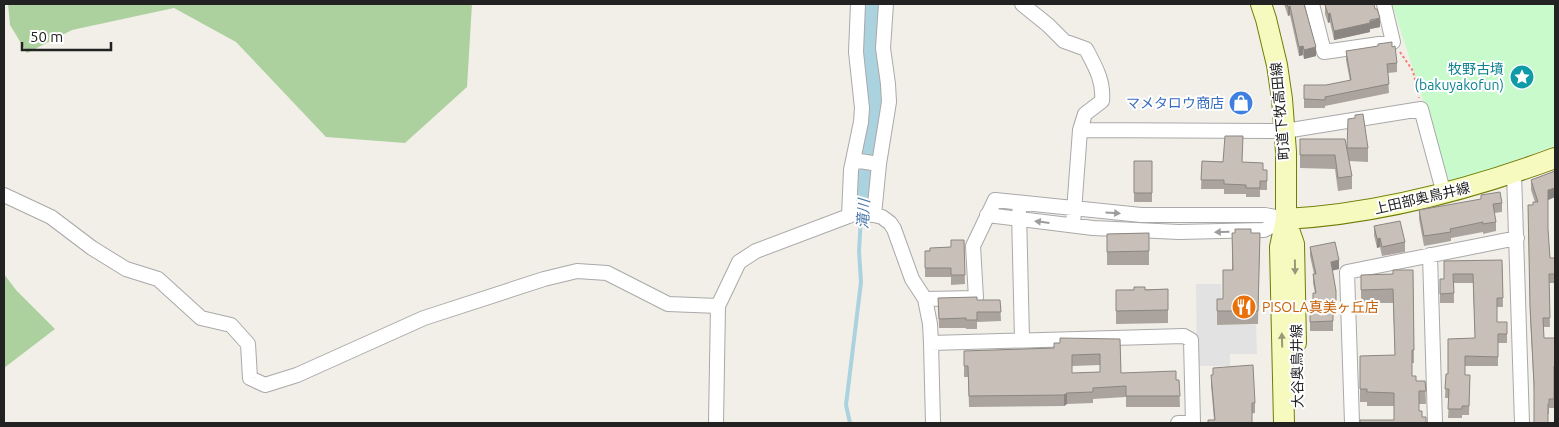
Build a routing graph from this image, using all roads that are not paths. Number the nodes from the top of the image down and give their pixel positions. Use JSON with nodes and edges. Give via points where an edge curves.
{"nodes":[{"id":1,"x":858,"y":4,"type":"edge"},
{"id":2,"x":886,"y":4,"type":"edge"},
{"id":3,"x":1022,"y":4,"type":"edge"},
{"id":4,"x":1261,"y":4,"type":"edge"},
{"id":5,"x":1312,"y":4,"type":"edge"},
{"id":6,"x":1384,"y":4,"type":"edge"},
{"id":7,"x":1080,"y":130,"type":"junction"},
{"id":8,"x":1285,"y":131,"type":"junction"},
{"id":9,"x":1555,"y":158,"type":"edge"},
{"id":10,"x":853,"y":160,"type":"junction"},
{"id":11,"x":879,"y":164,"type":"junction"},
{"id":12,"x":1514,"y":173,"type":"junction"},
{"id":13,"x":1444,"y":194,"type":"junction"},
{"id":14,"x":4,"y":195,"type":"edge"},
{"id":15,"x":1019,"y":203,"type":"junction"},
{"id":16,"x":1074,"y":209,"type":"junction"},
{"id":17,"x":853,"y":215,"type":"junction"},
{"id":18,"x":874,"y":215,"type":"junction"},
{"id":19,"x":987,"y":215,"type":"junction"},
{"id":20,"x":1019,"y":219,"type":"junction"},
{"id":21,"x":1286,"y":219,"type":"junction"},
{"id":22,"x":1073,"y":225,"type":"junction"},
{"id":23,"x":1517,"y":238,"type":"junction"},
{"id":24,"x":1430,"y":255,"type":"junction"},
{"id":25,"x":925,"y":299,"type":"junction"},
{"id":26,"x":718,"y":306,"type":"junction"},
{"id":27,"x":1022,"y":339,"type":"junction"},
{"id":28,"x":931,"y":343,"type":"junction"},
{"id":29,"x":716,"y":423,"type":"edge"},
{"id":30,"x":933,"y":423,"type":"edge"},
{"id":31,"x":1178,"y":423,"type":"edge"},
{"id":32,"x":1193,"y":423,"type":"edge"},
{"id":33,"x":1284,"y":423,"type":"edge"},
{"id":34,"x":1298,"y":423,"type":"edge"},
{"id":35,"x":1352,"y":423,"type":"edge"},
{"id":36,"x":1435,"y":423,"type":"edge"},
{"id":37,"x":1522,"y":423,"type":"edge"}],
"edges":[{"from":1,"to":10,"type":"street","via":[[856,52],[862,108]]},
{"from":2,"to":11,"type":"street","via":[[883,48],[889,102]]},
{"from":3,"to":7,"type":"street","via":[[1064,41],[1086,49],[1100,75],[1102,101],[1085,114]]},
{"from":4,"to":8,"type":"street","name":"町道下牧高田線","via":[[1277,65]]},
{"from":5,"to":6,"type":"street","via":[[1324,52],[1392,42]]},
{"from":7,"to":8,"type":"street"},
{"from":7,"to":16,"type":"street"},
{"from":8,"to":13,"type":"street","via":[[1421,109]]},
{"from":8,"to":21,"type":"street","name":"町道下牧高田線"},
{"from":9,"to":12,"type":"street","name":"上田部奥鳥井線"},
{"from":10,"to":11,"type":"street"},
{"from":10,"to":17,"type":"street","via":[[848,198]]},
{"from":11,"to":18,"type":"street"},
{"from":12,"to":13,"type":"street","name":"上田部奥鳥井線"},
{"from":12,"to":23,"type":"street"},
{"from":13,"to":21,"type":"street","name":"上田部奥鳥井線","via":[[1344,214]]},
{"from":14,"to":26,"type":"street","via":[[51,217],[126,269],[158,279],[201,318],[231,325],[248,344],[250,378],[265,385],[297,375],[424,318],[577,271],[607,273],[668,304]]},
{"from":15,"to":16,"type":"street"},
{"from":15,"to":19,"type":"street","via":[[995,200]]},
{"from":15,"to":20,"type":"street"},
{"from":16,"to":21,"type":"street","one_way":true,"via":[[1141,215],[1265,215]]},
{"from":16,"to":22,"type":"street"},
{"from":17,"to":18,"type":"street"},
{"from":17,"to":26,"type":"street","via":[[746,256],[739,262]]},
{"from":18,"to":25,"type":"street","via":[[882,217],[894,229],[912,279]]},
{"from":19,"to":20,"type":"street"},
{"from":19,"to":25,"type":"street","via":[[973,246],[976,298]]},
{"from":22,"to":20,"type":"street","one_way":true},
{"from":20,"to":27,"type":"street"},
{"from":21,"to":22,"type":"street","one_way":true,"via":[[1264,230],[1203,232]]},
{"from":33,"to":21,"type":"street","one_way":true,"via":[[1280,247]]},
{"from":21,"to":34,"type":"street","name":"大谷奥鳥井線","one_way":true,"via":[[1294,244]]},
{"from":23,"to":24,"type":"street"},
{"from":23,"to":37,"type":"street"},
{"from":24,"to":35,"type":"street","via":[[1347,272]]},
{"from":24,"to":36,"type":"street"},
{"from":25,"to":28,"type":"street"},
{"from":26,"to":29,"type":"street"},
{"from":27,"to":28,"type":"street"},
{"from":27,"to":32,"type":"street","via":[[1184,336],[1191,340]]},
{"from":28,"to":30,"type":"street"},
{"from":31,"to":32,"type":"street"}]}
